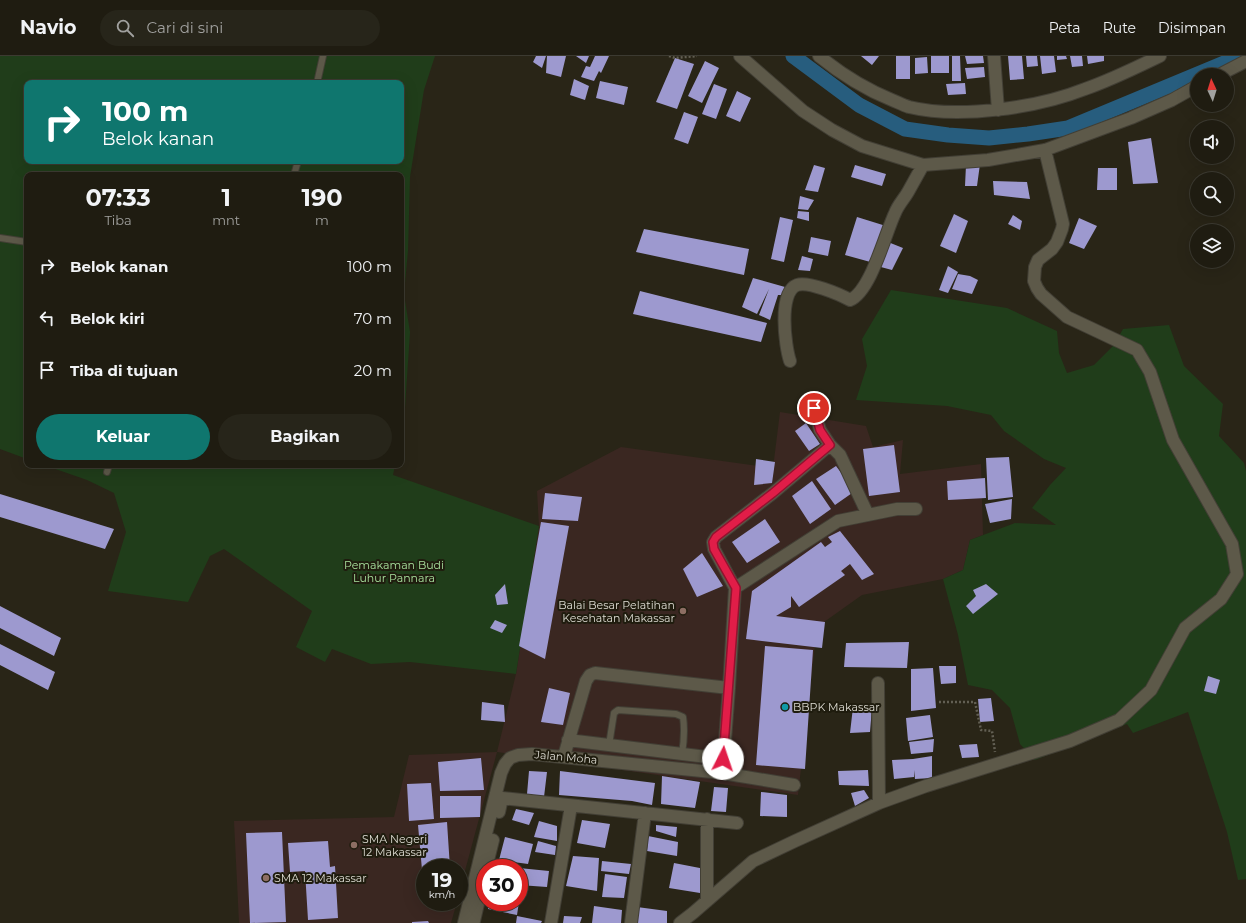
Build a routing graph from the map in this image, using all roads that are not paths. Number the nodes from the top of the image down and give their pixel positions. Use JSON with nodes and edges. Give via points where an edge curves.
{"nodes":[{"id":1,"x":323,"y":56,"type":"edge"},
{"id":2,"x":740,"y":56,"type":"edge"},
{"id":3,"x":819,"y":56,"type":"edge"},
{"id":4,"x":994,"y":56,"type":"edge"},
{"id":5,"x":1160,"y":56,"type":"edge"},
{"id":6,"x":1246,"y":61,"type":"edge"},
{"id":7,"x":1232,"y":68,"type":"edge"},
{"id":8,"x":318,"y":80,"type":"edge"},
{"id":9,"x":1190,"y":90,"type":"edge"},
{"id":10,"x":998,"y":110,"type":"junction"},
{"id":11,"x":1045,"y":150,"type":"junction"},
{"id":12,"x":923,"y":165,"type":"junction"},
{"id":13,"x":0,"y":238,"type":"edge"},
{"id":14,"x":24,"y":242,"type":"edge"},
{"id":15,"x":790,"y":361,"type":"dead end"},
{"id":16,"x":814,"y":408,"type":"dead end"},
{"id":17,"x":830,"y":445,"type":"junction"},
{"id":18,"x":108,"y":468,"type":"edge"},
{"id":19,"x":107,"y":472,"type":"dead end"},
{"id":20,"x":916,"y":509,"type":"dead end"},
{"id":21,"x":868,"y":515,"type":"junction"},
{"id":22,"x":736,"y":588,"type":"junction"},
{"id":23,"x":878,"y":683,"type":"dead end"},
{"id":24,"x":729,"y":688,"type":"junction"},
{"id":25,"x":568,"y":740,"type":"junction"},
{"id":26,"x":609,"y":745,"type":"junction"},
{"id":27,"x":682,"y":754,"type":"junction"},
{"id":28,"x":564,"y":756,"type":"junction"},
{"id":29,"x":723,"y":759,"type":"junction"},
{"id":30,"x":722,"y":773,"type":"junction"},
{"id":31,"x":794,"y":785,"type":"dead end"},
{"id":32,"x":879,"y":803,"type":"junction"},
{"id":33,"x":571,"y":806,"type":"junction"},
{"id":34,"x":645,"y":814,"type":"junction"},
{"id":35,"x":707,"y":819,"type":"junction"},
{"id":36,"x":737,"y":823,"type":"dead end"},
{"id":37,"x":488,"y":859,"type":"edge"},
{"id":38,"x":707,"y":901,"type":"junction"},
{"id":39,"x":476,"y":911,"type":"edge"},
{"id":40,"x":464,"y":923,"type":"edge"},
{"id":41,"x":471,"y":923,"type":"edge"},
{"id":42,"x":551,"y":923,"type":"edge"},
{"id":43,"x":631,"y":923,"type":"edge"},
{"id":44,"x":680,"y":923,"type":"edge"}],
"edges":[{"from":1,"to":8,"type":"lane"},
{"from":2,"to":12,"type":"street","via":[[803,111],[832,130],[862,146]]},
{"from":3,"to":10,"type":"street","via":[[876,94],[908,107],[950,112]]},
{"from":4,"to":10,"type":"street"},
{"from":5,"to":10,"type":"street","via":[[1084,90]]},
{"from":6,"to":7,"type":"street"},
{"from":9,"to":11,"type":"street","via":[[1131,118]]},
{"from":11,"to":12,"type":"street","via":[[988,160]]},
{"from":11,"to":32,"type":"street","via":[[1063,224],[1057,242],[1038,260],[1035,267],[1034,281],[1037,288],[1067,317],[1137,350],[1150,372],[1173,440],[1232,544],[1237,574],[1221,599],[1185,628],[1151,690],[1119,720],[1070,741]]},
{"from":12,"to":15,"type":"street","via":[[898,207],[874,266],[855,297],[850,300],[814,285],[797,285],[790,290],[784,320]]},
{"from":13,"to":14,"type":"lane"},
{"from":16,"to":17,"type":"street","via":[[820,430]]},
{"from":17,"to":21,"type":"street","via":[[840,455]]},
{"from":17,"to":22,"type":"street","via":[[716,537],[713,542],[714,549]]},
{"from":18,"to":19,"type":"lane"},
{"from":20,"to":21,"type":"street","via":[[897,509]]},
{"from":21,"to":22,"type":"street","via":[[838,521]]},
{"from":22,"to":24,"type":"street"},
{"from":23,"to":32,"type":"street"},
{"from":24,"to":25,"type":"street","via":[[595,673],[586,680]]},
{"from":24,"to":29,"type":"street"},
{"from":25,"to":26,"type":"street"},
{"from":25,"to":28,"type":"street"},
{"from":26,"to":27,"type":"street"},
{"from":26,"to":27,"type":"lane","via":[[614,713],[618,710],[676,714],[682,718],[684,724]]},
{"from":27,"to":29,"type":"street"},
{"from":28,"to":30,"type":"street","name":"Jalan Moha"},
{"from":28,"to":40,"type":"street","name":"Jalan Moha","via":[[518,755],[510,758],[505,764]]},
{"from":29,"to":30,"type":"street"},
{"from":30,"to":31,"type":"street","name":"Jalan Moha"},
{"from":32,"to":38,"type":"street","via":[[753,861]]},
{"from":33,"to":34,"type":"street"},
{"from":33,"to":37,"type":"street","via":[[502,798]]},
{"from":33,"to":42,"type":"street"},
{"from":34,"to":35,"type":"street"},
{"from":34,"to":43,"type":"street"},
{"from":35,"to":36,"type":"street"},
{"from":35,"to":38,"type":"street"},
{"from":38,"to":44,"type":"street"},
{"from":39,"to":41,"type":"street"}]}
